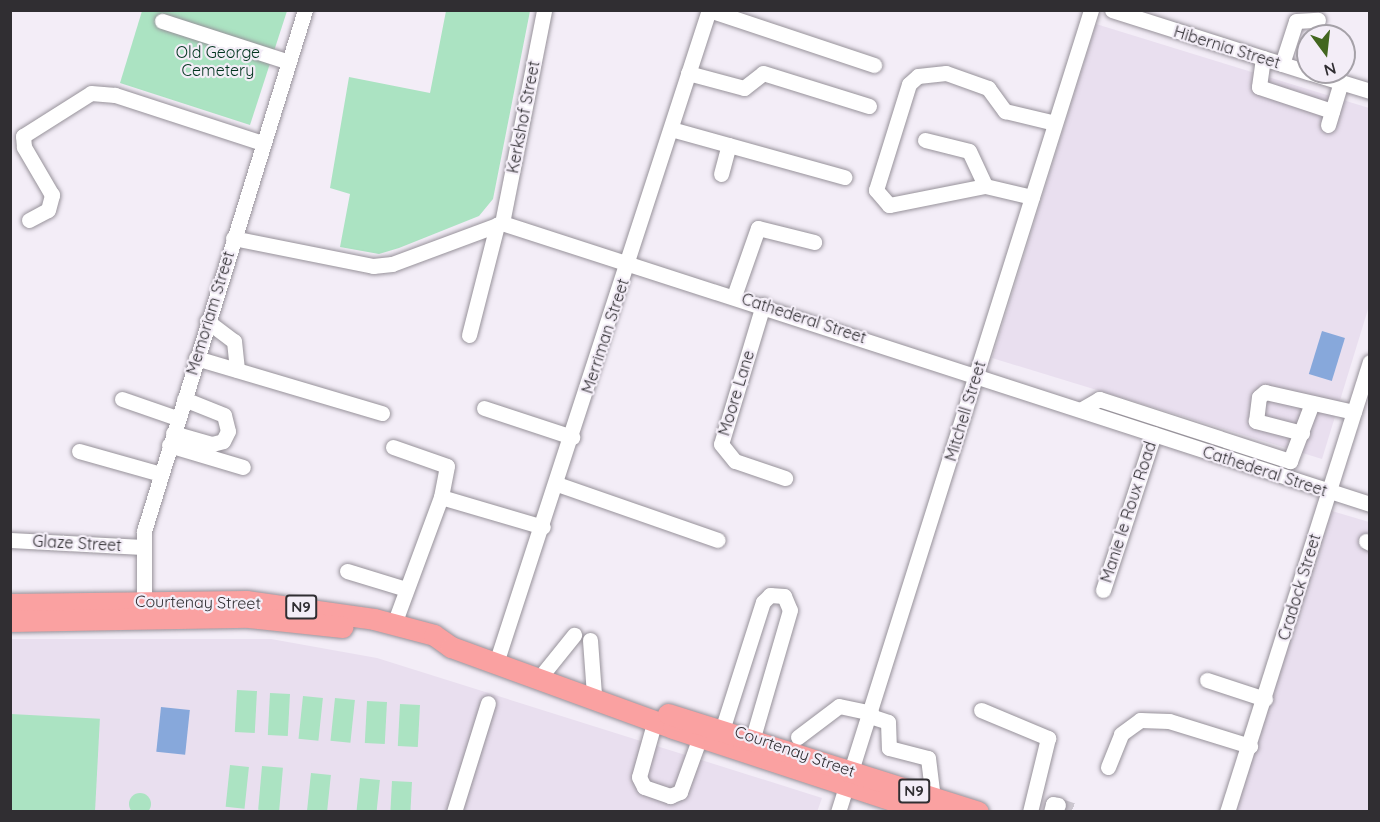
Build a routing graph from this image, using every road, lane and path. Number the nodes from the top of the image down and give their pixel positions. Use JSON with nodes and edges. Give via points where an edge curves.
{"nodes":[{"id":1,"x":305,"y":10,"type":"edge"},
{"id":2,"x":544,"y":10,"type":"edge"},
{"id":3,"x":709,"y":10,"type":"edge"},
{"id":4,"x":1090,"y":10,"type":"edge"},
{"id":5,"x":1112,"y":10,"type":"edge"},
{"id":6,"x":1318,"y":20,"type":"dead end"},
{"id":7,"x":162,"y":21,"type":"dead end"},
{"id":8,"x":1263,"y":58,"type":"junction"},
{"id":9,"x":289,"y":62,"type":"junction"},
{"id":10,"x":1282,"y":64,"type":"junction"},
{"id":11,"x":874,"y":65,"type":"dead end"},
{"id":12,"x":1296,"y":68,"type":"edge"},
{"id":13,"x":688,"y":73,"type":"junction"},
{"id":14,"x":1340,"y":84,"type":"edge"},
{"id":15,"x":1347,"y":84,"type":"edge"},
{"id":16,"x":1370,"y":91,"type":"edge"},
{"id":17,"x":869,"y":106,"type":"dead end"},
{"id":18,"x":1055,"y":123,"type":"junction"},
{"id":19,"x":671,"y":129,"type":"junction"},
{"id":20,"x":924,"y":140,"type":"dead end"},
{"id":21,"x":264,"y":143,"type":"junction"},
{"id":22,"x":729,"y":145,"type":"junction"},
{"id":23,"x":721,"y":174,"type":"dead end"},
{"id":24,"x":844,"y":177,"type":"dead end"},
{"id":25,"x":986,"y":186,"type":"junction"},
{"id":26,"x":1032,"y":197,"type":"junction"},
{"id":27,"x":29,"y":220,"type":"dead end"},
{"id":28,"x":500,"y":224,"type":"junction"},
{"id":29,"x":233,"y":238,"type":"junction"},
{"id":30,"x":814,"y":242,"type":"dead end"},
{"id":31,"x":628,"y":264,"type":"junction"},
{"id":32,"x":734,"y":296,"type":"junction"},
{"id":33,"x":763,"y":305,"type":"junction"},
{"id":34,"x":207,"y":321,"type":"junction"},
{"id":35,"x":469,"y":334,"type":"dead end"},
{"id":36,"x":196,"y":358,"type":"junction"},
{"id":37,"x":1370,"y":362,"type":"edge"},
{"id":38,"x":237,"y":370,"type":"junction"},
{"id":39,"x":977,"y":373,"type":"junction"},
{"id":40,"x":122,"y":399,"type":"dead end"},
{"id":41,"x":184,"y":399,"type":"junction"},
{"id":42,"x":1311,"y":403,"type":"junction"},
{"id":43,"x":484,"y":408,"type":"dead end"},
{"id":44,"x":1082,"y":409,"type":"junction"},
{"id":45,"x":1354,"y":412,"type":"junction"},
{"id":46,"x":382,"y":413,"type":"dead end"},
{"id":47,"x":173,"y":432,"type":"junction"},
{"id":48,"x":1302,"y":433,"type":"junction"},
{"id":49,"x":1154,"y":434,"type":"junction"},
{"id":50,"x":572,"y":437,"type":"junction"},
{"id":51,"x":393,"y":447,"type":"dead end"},
{"id":52,"x":79,"y":451,"type":"dead end"},
{"id":53,"x":243,"y":467,"type":"dead end"},
{"id":54,"x":161,"y":474,"type":"junction"},
{"id":55,"x":785,"y":478,"type":"dead end"},
{"id":56,"x":557,"y":484,"type":"junction"},
{"id":57,"x":1328,"y":492,"type":"junction"},
{"id":58,"x":441,"y":497,"type":"junction"},
{"id":59,"x":1370,"y":504,"type":"edge"},
{"id":60,"x":543,"y":528,"type":"junction"},
{"id":61,"x":10,"y":540,"type":"edge"},
{"id":62,"x":718,"y":540,"type":"dead end"},
{"id":63,"x":143,"y":547,"type":"junction"},
{"id":64,"x":347,"y":571,"type":"dead end"},
{"id":65,"x":406,"y":589,"type":"junction"},
{"id":66,"x":1103,"y":590,"type":"dead end"},
{"id":67,"x":10,"y":604,"type":"edge"},
{"id":68,"x":144,"y":610,"type":"junction"},
{"id":69,"x":10,"y":621,"type":"edge"},
{"id":70,"x":394,"y":624,"type":"junction"},
{"id":71,"x":574,"y":635,"type":"dead end"},
{"id":72,"x":590,"y":640,"type":"dead end"},
{"id":73,"x":451,"y":647,"type":"junction"},
{"id":74,"x":497,"y":660,"type":"junction"},
{"id":75,"x":541,"y":676,"type":"junction"},
{"id":76,"x":1207,"y":680,"type":"dead end"},
{"id":77,"x":602,"y":698,"type":"junction"},
{"id":78,"x":1265,"y":699,"type":"junction"},
{"id":79,"x":488,"y":703,"type":"dead end"},
{"id":80,"x":981,"y":711,"type":"dead end"},
{"id":81,"x":871,"y":714,"type":"junction"},
{"id":82,"x":655,"y":720,"type":"junction"},
{"id":83,"x":723,"y":727,"type":"junction"},
{"id":84,"x":700,"y":737,"type":"junction"},
{"id":85,"x":753,"y":737,"type":"junction"},
{"id":86,"x":798,"y":737,"type":"dead end"},
{"id":87,"x":1250,"y":746,"type":"junction"},
{"id":88,"x":1108,"y":767,"type":"dead end"},
{"id":89,"x":848,"y":779,"type":"junction"},
{"id":90,"x":931,"y":804,"type":"edge"},
{"id":91,"x":901,"y":807,"type":"edge"},
{"id":92,"x":454,"y":812,"type":"edge"},
{"id":93,"x":838,"y":812,"type":"edge"},
{"id":94,"x":978,"y":812,"type":"edge"},
{"id":95,"x":1030,"y":812,"type":"edge"},
{"id":96,"x":1227,"y":812,"type":"edge"}],
"edges":[{"from":1,"to":9,"type":"street","name":"Memoriam Street"},
{"from":2,"to":28,"type":"street","name":"Kerkshof Street"},
{"from":3,"to":11,"type":"street"},
{"from":3,"to":13,"type":"street","name":"Merriman Street"},
{"from":4,"to":18,"type":"street","name":"Mitchell Street"},
{"from":5,"to":8,"type":"street","name":"Hibernia Street"},
{"from":6,"to":10,"type":"street","via":[[1296,21]]},
{"from":7,"to":9,"type":"street"},
{"from":8,"to":10,"type":"street","name":"Hibernia Street"},
{"from":8,"to":14,"type":"street","via":[[1259,87],[1330,118]]},
{"from":9,"to":21,"type":"street","name":"Memoriam Street"},
{"from":10,"to":12,"type":"street","name":"Hibernia Street"},
{"from":13,"to":17,"type":"street","via":[[744,88],[763,73]]},
{"from":13,"to":19,"type":"street","name":"Merriman Street"},
{"from":15,"to":16,"type":"street","name":"Hibernia Street"},
{"from":18,"to":25,"type":"street","via":[[1005,111],[987,88],[946,73],[914,78],[877,197],[889,205]]},
{"from":18,"to":26,"type":"street","name":"Mitchell Street"},
{"from":19,"to":22,"type":"street"},
{"from":19,"to":31,"type":"street","name":"Merriman Street"},
{"from":20,"to":25,"type":"street","via":[[969,152]]},
{"from":21,"to":27,"type":"street","via":[[115,95],[91,93],[23,136],[24,147],[52,195],[48,210]]},
{"from":21,"to":29,"type":"street","name":"Memoriam Street"},
{"from":22,"to":23,"type":"street"},
{"from":22,"to":24,"type":"street"},
{"from":25,"to":26,"type":"street"},
{"from":26,"to":39,"type":"street","name":"Mitchell Street"},
{"from":28,"to":29,"type":"street","via":[[392,264],[373,266]]},
{"from":28,"to":31,"type":"street","name":"Cathederal Street"},
{"from":28,"to":35,"type":"street","name":"Kerkshof Street"},
{"from":29,"to":34,"type":"street","name":"Memoriam Street"},
{"from":30,"to":32,"type":"street","via":[[758,228]]},
{"from":31,"to":32,"type":"street","name":"Cathederal Street"},
{"from":31,"to":50,"type":"street","name":"Merriman Street"},
{"from":32,"to":33,"type":"street","name":"Cathederal Street"},
{"from":33,"to":39,"type":"street","name":"Cathederal Street"},
{"from":33,"to":55,"type":"street","name":"Moore Lane","via":[[721,444],[735,461]]},
{"from":34,"to":36,"type":"street","name":"Memoriam Street"},
{"from":34,"to":38,"type":"street","via":[[234,341]]},
{"from":36,"to":38,"type":"street"},
{"from":36,"to":41,"type":"street","name":"Memoriam Street"},
{"from":37,"to":45,"type":"street","name":"Cradock Street"},
{"from":38,"to":46,"type":"street"},
{"from":39,"to":44,"type":"street","name":"Cathederal Street"},
{"from":39,"to":81,"type":"street","name":"Mitchell Street"},
{"from":40,"to":47,"type":"street"},
{"from":41,"to":47,"type":"street","name":"Memoriam Street"},
{"from":41,"to":47,"type":"street","via":[[224,414],[228,431],[223,441],[212,444]]},
{"from":42,"to":45,"type":"street"},
{"from":42,"to":48,"type":"street"},
{"from":42,"to":48,"type":"street","via":[[1264,392],[1259,397],[1256,421]]},
{"from":43,"to":50,"type":"street"},
{"from":44,"to":48,"type":"street","via":[[1099,399],[1290,461]]},
{"from":44,"to":49,"type":"street","name":"Cathederal Street"},
{"from":45,"to":57,"type":"street","name":"Cradock Street"},
{"from":47,"to":53,"type":"street"},
{"from":47,"to":54,"type":"street","name":"Memoriam Street"},
{"from":49,"to":57,"type":"street","name":"Cathederal Street"},
{"from":49,"to":66,"type":"street","name":"Manie le Roux Road"},
{"from":50,"to":56,"type":"street","name":"Merriman Street"},
{"from":51,"to":58,"type":"street","via":[[447,466]]},
{"from":52,"to":54,"type":"street"},
{"from":54,"to":63,"type":"street","name":"Memoriam Street"},
{"from":56,"to":60,"type":"street","name":"Merriman Street"},
{"from":56,"to":62,"type":"street"},
{"from":57,"to":59,"type":"street","name":"Cathederal Street"},
{"from":57,"to":78,"type":"street","name":"Cradock Street"},
{"from":58,"to":60,"type":"street"},
{"from":58,"to":65,"type":"street"},
{"from":60,"to":74,"type":"street","name":"Merriman Street"},
{"from":61,"to":63,"type":"street","name":"Glaze Street"},
{"from":63,"to":68,"type":"street","name":"Memoriam Street"},
{"from":64,"to":65,"type":"street"},
{"from":65,"to":70,"type":"street"},
{"from":67,"to":68,"type":"highway","name":"Courtenay Street","number":"N9"},
{"from":68,"to":69,"type":"highway","name":"Courtenay Street","number":"N9"},
{"from":68,"to":70,"type":"highway","name":"Courtenay Street","number":"N9","via":[[246,601]]},
{"from":68,"to":73,"type":"highway","name":"Courtenay Street","number":"N9","via":[[274,619]]},
{"from":70,"to":73,"type":"highway","name":"Courtenay Street","number":"N9"},
{"from":71,"to":75,"type":"street"},
{"from":72,"to":77,"type":"street"},
{"from":73,"to":74,"type":"highway","name":"Courtenay Street","number":"N9"},
{"from":74,"to":75,"type":"highway","name":"Courtenay Street","number":"N9"},
{"from":75,"to":77,"type":"highway","name":"Courtenay Street","number":"N9"},
{"from":76,"to":78,"type":"street"},
{"from":77,"to":82,"type":"highway","name":"Courtenay Street","number":"N9"},
{"from":77,"to":83,"type":"highway","name":"Courtenay Street","number":"N9"},
{"from":78,"to":87,"type":"street","name":"Cradock Street"},
{"from":79,"to":92,"type":"street"},
{"from":80,"to":95,"type":"street","via":[[1048,738]]},
{"from":81,"to":86,"type":"street","via":[[840,706]]},
{"from":81,"to":89,"type":"street","name":"Mitchell Street"},
{"from":81,"to":90,"type":"street","via":[[888,722],[890,748],[928,758]]},
{"from":82,"to":84,"type":"highway","name":"Courtenay Street","number":"N9"},
{"from":82,"to":84,"type":"street","via":[[639,777],[644,787],[670,796],[680,792]]},
{"from":83,"to":85,"type":"highway","name":"Courtenay Street","number":"N9"},
{"from":83,"to":85,"type":"street","via":[[763,602],[770,596],[784,596],[790,610]]},
{"from":84,"to":89,"type":"highway","name":"Courtenay Street","number":"N9"},
{"from":85,"to":89,"type":"highway","name":"Courtenay Street","number":"N9"},
{"from":87,"to":88,"type":"street","via":[[1169,722],[1140,720],[1121,734]]},
{"from":87,"to":96,"type":"street","name":"Cradock Street"},
{"from":89,"to":90,"type":"highway","name":"Courtenay Street","number":"N9"},
{"from":89,"to":91,"type":"highway","name":"Courtenay Street","number":"N9"},
{"from":89,"to":93,"type":"street","name":"Mitchell Street"},
{"from":90,"to":91,"type":"highway","name":"Courtenay Street","number":"N9"},
{"from":90,"to":94,"type":"highway","name":"Courtenay Street","number":"N9"}]}
